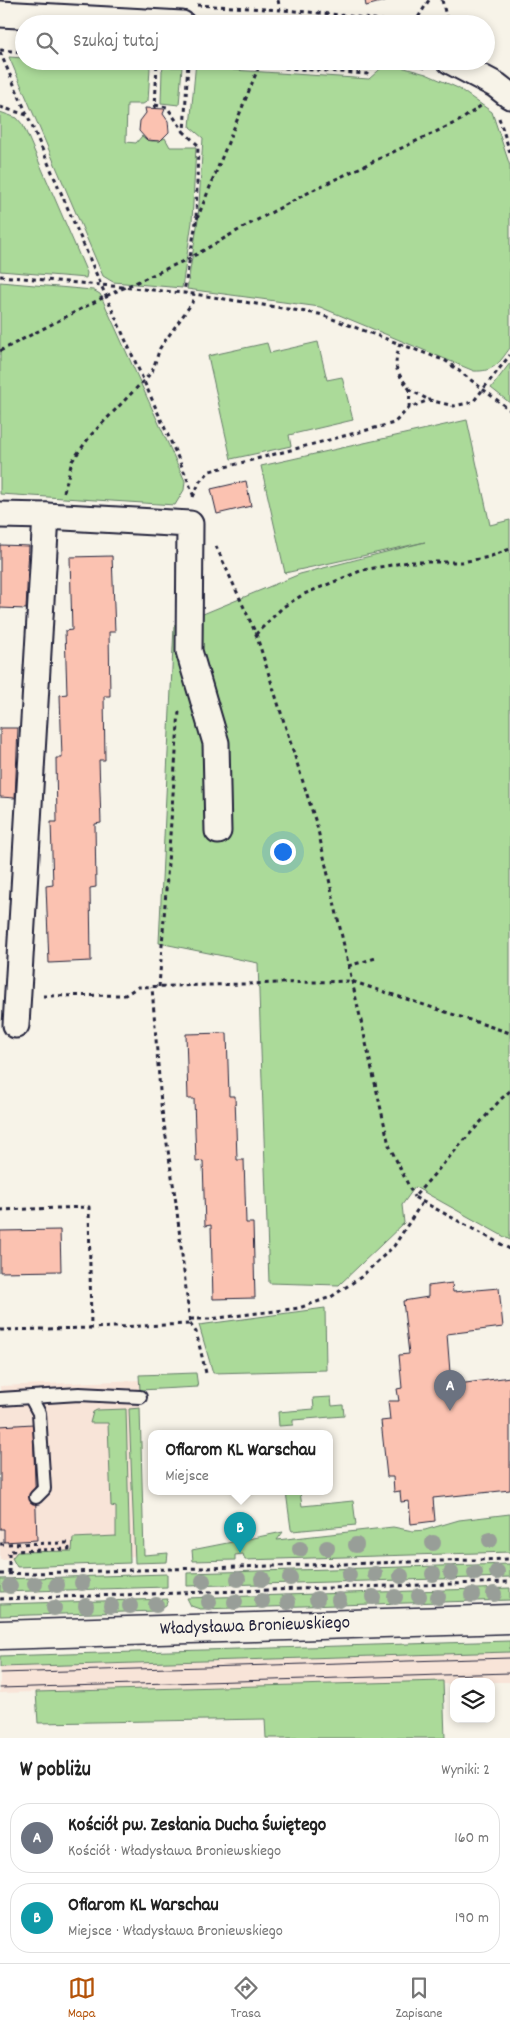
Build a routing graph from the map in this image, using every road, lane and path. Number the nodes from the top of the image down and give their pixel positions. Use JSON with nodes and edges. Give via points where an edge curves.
{"nodes":[{"id":1,"x":278,"y":0,"type":"edge"},
{"id":2,"x":429,"y":0,"type":"edge"},
{"id":3,"x":442,"y":0,"type":"edge"},
{"id":4,"x":280,"y":10,"type":"junction"},
{"id":5,"x":0,"y":14,"type":"edge"},
{"id":6,"x":188,"y":14,"type":"edge"},
{"id":7,"x":348,"y":15,"type":"edge"},
{"id":8,"x":420,"y":15,"type":"edge"},
{"id":9,"x":446,"y":15,"type":"edge"},
{"id":10,"x":0,"y":52,"type":"edge"},
{"id":11,"x":15,"y":52,"type":"edge"},
{"id":12,"x":157,"y":70,"type":"edge"},
{"id":13,"x":188,"y":70,"type":"edge"},
{"id":14,"x":257,"y":70,"type":"edge"},
{"id":15,"x":313,"y":70,"type":"edge"},
{"id":16,"x":370,"y":70,"type":"edge"},
{"id":17,"x":467,"y":70,"type":"edge"},
{"id":18,"x":499,"y":104,"type":"edge"},
{"id":19,"x":0,"y":107,"type":"edge"},
{"id":20,"x":28,"y":116,"type":"junction"},
{"id":21,"x":184,"y":132,"type":"junction"},
{"id":22,"x":510,"y":152,"type":"edge"},
{"id":23,"x":196,"y":222,"type":"junction"},
{"id":24,"x":190,"y":258,"type":"junction"},
{"id":25,"x":0,"y":276,"type":"edge"},
{"id":26,"x":102,"y":285,"type":"junction"},
{"id":27,"x":124,"y":288,"type":"junction"},
{"id":28,"x":184,"y":292,"type":"junction"},
{"id":29,"x":194,"y":294,"type":"junction"},
{"id":30,"x":106,"y":296,"type":"junction"},
{"id":31,"x":400,"y":343,"type":"junction"},
{"id":32,"x":0,"y":351,"type":"edge"},
{"id":33,"x":510,"y":355,"type":"edge"},
{"id":34,"x":144,"y":381,"type":"junction"},
{"id":35,"x":410,"y":390,"type":"junction"},
{"id":36,"x":483,"y":391,"type":"junction"},
{"id":37,"x":429,"y":400,"type":"junction"},
{"id":38,"x":409,"y":408,"type":"junction"},
{"id":39,"x":510,"y":410,"type":"edge"},
{"id":40,"x":193,"y":496,"type":"junction"},
{"id":41,"x":197,"y":505,"type":"dead end"},
{"id":42,"x":0,"y":515,"type":"edge"},
{"id":43,"x":53,"y":516,"type":"junction"},
{"id":44,"x":213,"y":540,"type":"dead end"},
{"id":45,"x":510,"y":549,"type":"edge"},
{"id":46,"x":256,"y":634,"type":"junction"},
{"id":47,"x":180,"y":705,"type":"dead end"},
{"id":48,"x":218,"y":831,"type":"dead end"},
{"id":49,"x":376,"y":958,"type":"dead end"},
{"id":50,"x":348,"y":966,"type":"junction"},
{"id":51,"x":351,"y":981,"type":"junction"},
{"id":52,"x":152,"y":987,"type":"junction"},
{"id":53,"x":159,"y":987,"type":"junction"},
{"id":54,"x":18,"y":996,"type":"junction"},
{"id":55,"x":16,"y":1025,"type":"dead end"},
{"id":56,"x":510,"y":1032,"type":"edge"},
{"id":57,"x":510,"y":1092,"type":"edge"},
{"id":58,"x":414,"y":1197,"type":"junction"},
{"id":59,"x":422,"y":1201,"type":"junction"},
{"id":60,"x":0,"y":1210,"type":"edge"},
{"id":61,"x":510,"y":1248,"type":"edge"},
{"id":62,"x":190,"y":1319,"type":"junction"},
{"id":63,"x":190,"y":1324,"type":"junction"},
{"id":64,"x":91,"y":1328,"type":"junction"},
{"id":65,"x":0,"y":1330,"type":"edge"},
{"id":66,"x":206,"y":1373,"type":"dead end"},
{"id":67,"x":140,"y":1397,"type":"dead end"},
{"id":68,"x":30,"y":1398,"type":"junction"},
{"id":69,"x":0,"y":1399,"type":"edge"},
{"id":70,"x":36,"y":1498,"type":"dead end"},
{"id":71,"x":0,"y":1544,"type":"edge"},
{"id":72,"x":510,"y":1559,"type":"edge"},
{"id":73,"x":0,"y":1574,"type":"edge"},
{"id":74,"x":9,"y":1574,"type":"junction"},
{"id":75,"x":510,"y":1582,"type":"edge"},
{"id":76,"x":0,"y":1600,"type":"edge"},
{"id":77,"x":510,"y":1619,"type":"edge"},
{"id":78,"x":0,"y":1635,"type":"edge"}],
"edges":[{"from":1,"to":4,"type":"path"},
{"from":2,"to":8,"type":"path"},
{"from":3,"to":9,"type":"path"},
{"from":4,"to":6,"type":"path"},
{"from":4,"to":7,"type":"path"},
{"from":5,"to":6,"type":"street"},
{"from":10,"to":11,"type":"path"},
{"from":10,"to":20,"type":"path"},
{"from":12,"to":21,"type":"path","via":[[155,107],[167,107]]},
{"from":13,"to":21,"type":"path"},
{"from":14,"to":23,"type":"path"},
{"from":15,"to":16,"type":"path","via":[[367,74]]},
{"from":17,"to":18,"type":"street","via":[[496,85]]},
{"from":18,"to":22,"type":"path"},
{"from":18,"to":24,"type":"path","via":[[319,187]]},
{"from":19,"to":20,"type":"path"},
{"from":20,"to":26,"type":"path"},
{"from":21,"to":23,"type":"path","via":[[198,145]]},
{"from":23,"to":24,"type":"path"},
{"from":24,"to":27,"type":"path"},
{"from":24,"to":28,"type":"path"},
{"from":25,"to":26,"type":"path"},
{"from":26,"to":27,"type":"path"},
{"from":26,"to":30,"type":"path"},
{"from":27,"to":28,"type":"path"},
{"from":27,"to":30,"type":"path"},
{"from":28,"to":29,"type":"path"},
{"from":29,"to":31,"type":"path","via":[[319,314]]},
{"from":29,"to":34,"type":"path","via":[[192,303],[160,348],[152,372]]},
{"from":30,"to":32,"type":"path"},
{"from":30,"to":34,"type":"path"},
{"from":31,"to":35,"type":"path","via":[[395,363]]},
{"from":31,"to":36,"type":"path","via":[[446,361]]},
{"from":33,"to":36,"type":"path"},
{"from":34,"to":40,"type":"path"},
{"from":34,"to":43,"type":"path","via":[[91,435],[72,461]]},
{"from":35,"to":37,"type":"path"},
{"from":35,"to":38,"type":"path"},
{"from":36,"to":37,"type":"path","via":[[473,402],[454,406]]},
{"from":36,"to":39,"type":"path"},
{"from":37,"to":38,"type":"path"},
{"from":38,"to":40,"type":"path","via":[[394,423],[210,472],[200,481]]},
{"from":40,"to":41,"type":"path"},
{"from":42,"to":43,"type":"street"},
{"from":43,"to":48,"type":"street","via":[[190,524],[190,651],[216,743]]},
{"from":43,"to":54,"type":"street"},
{"from":44,"to":46,"type":"path"},
{"from":45,"to":46,"type":"path","via":[[462,562],[408,562],[363,570],[304,594],[283,608]]},
{"from":46,"to":50,"type":"path","via":[[317,826]]},
{"from":47,"to":53,"type":"path"},
{"from":49,"to":50,"type":"path"},
{"from":50,"to":51,"type":"path"},
{"from":51,"to":53,"type":"path"},
{"from":51,"to":56,"type":"path"},
{"from":51,"to":58,"type":"path","via":[[389,1145]]},
{"from":52,"to":53,"type":"path"},
{"from":52,"to":54,"type":"path","via":[[138,987],[125,995]]},
{"from":52,"to":62,"type":"path","via":[[161,1104]]},
{"from":54,"to":55,"type":"street"},
{"from":57,"to":58,"type":"path","via":[[500,1099]]},
{"from":58,"to":59,"type":"path"},
{"from":59,"to":61,"type":"path"},
{"from":59,"to":62,"type":"path","via":[[394,1246],[361,1278],[331,1297],[299,1308]]},
{"from":60,"to":64,"type":"path","via":[[90,1207]]},
{"from":62,"to":63,"type":"path"},
{"from":63,"to":64,"type":"path"},
{"from":63,"to":66,"type":"path","via":[[196,1332]]},
{"from":64,"to":65,"type":"path"},
{"from":67,"to":68,"type":"lane","via":[[79,1394]]},
{"from":68,"to":69,"type":"lane"},
{"from":68,"to":70,"type":"lane","via":[[39,1413],[44,1489]]},
{"from":71,"to":74,"type":"path","via":[[68,1543],[69,1549],[9,1551]]},
{"from":72,"to":74,"type":"path"},
{"from":73,"to":74,"type":"path"},
{"from":75,"to":76,"type":"path"},
{"from":77,"to":78,"type":"main road","name":"Władysława Broniewskiego"}]}
